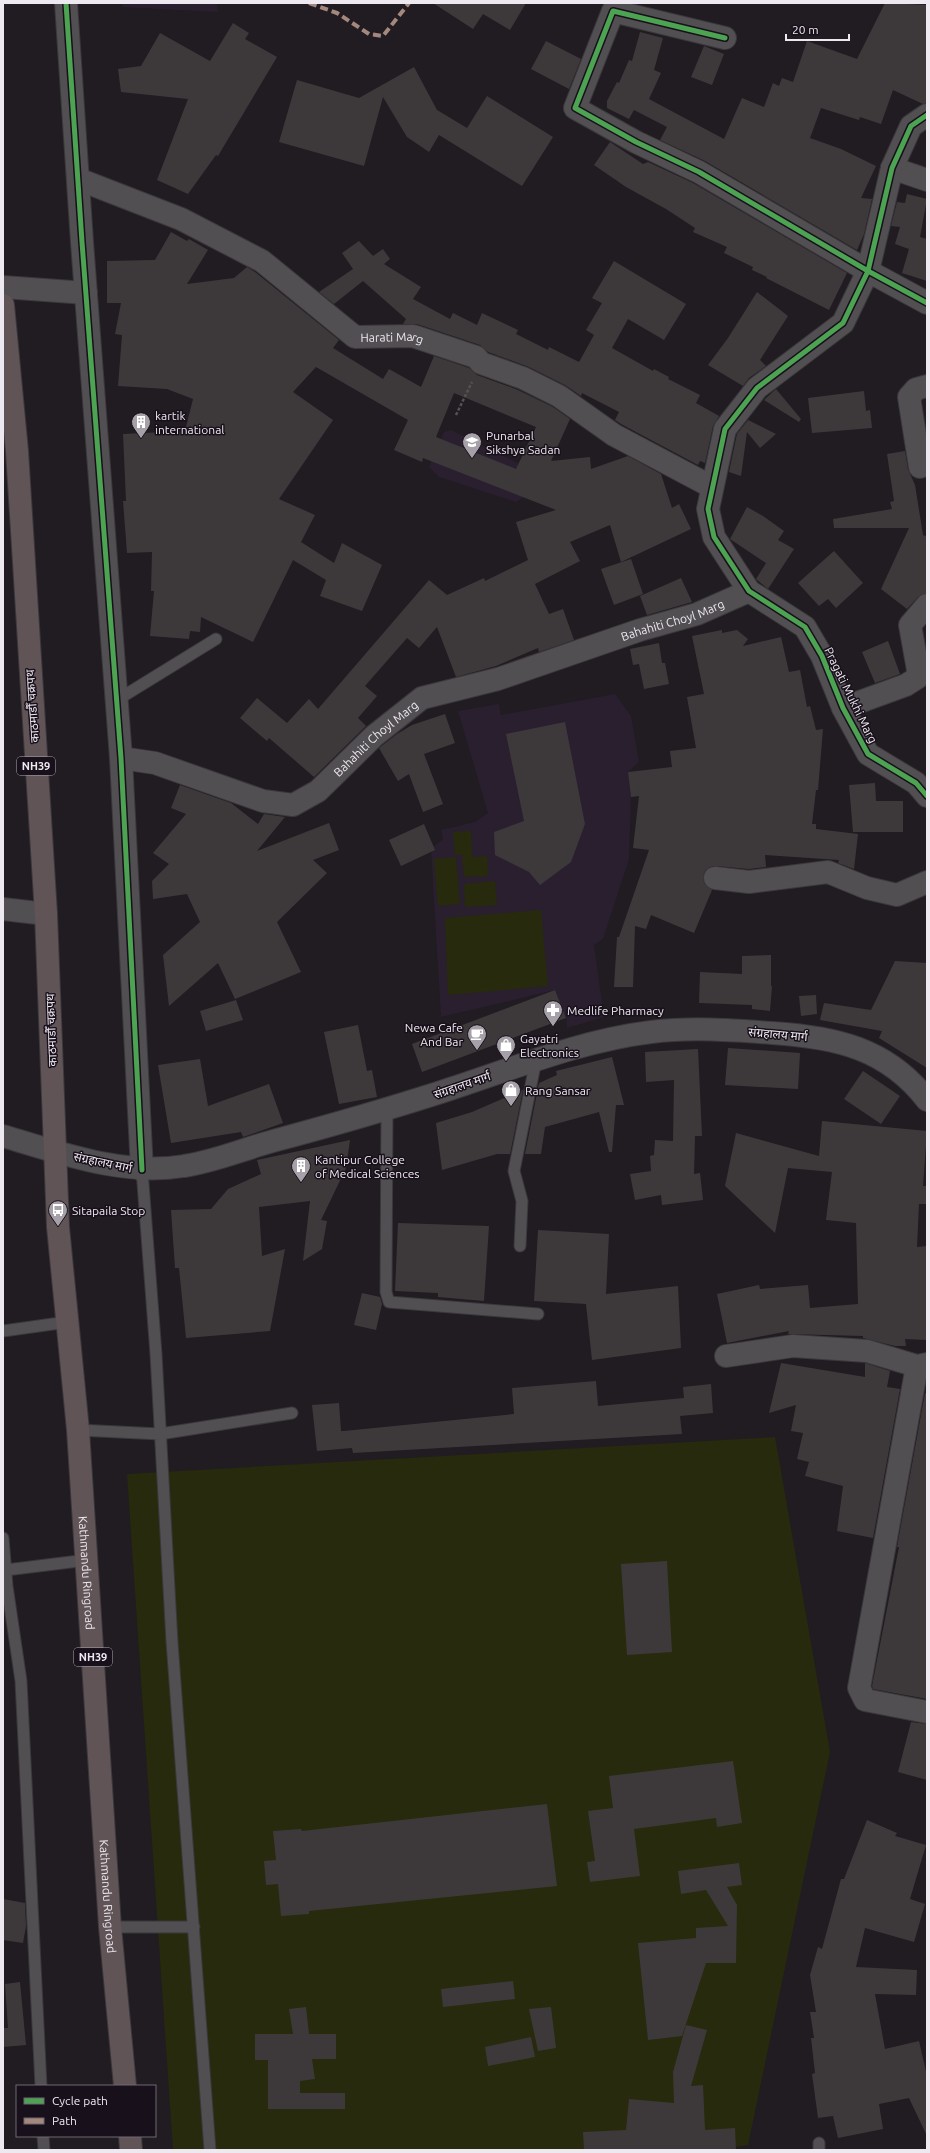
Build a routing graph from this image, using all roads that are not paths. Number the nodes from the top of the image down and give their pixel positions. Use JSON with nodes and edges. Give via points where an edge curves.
{"nodes":[{"id":1,"x":66,"y":3,"type":"edge"},
{"id":2,"x":725,"y":38,"type":"dead end"},
{"id":3,"x":927,"y":115,"type":"edge"},
{"id":4,"x":892,"y":168,"type":"junction"},
{"id":5,"x":78,"y":179,"type":"junction"},
{"id":6,"x":927,"y":180,"type":"edge"},
{"id":7,"x":868,"y":271,"type":"junction"},
{"id":8,"x":3,"y":287,"type":"edge"},
{"id":9,"x":86,"y":293,"type":"junction"},
{"id":10,"x":927,"y":303,"type":"edge"},
{"id":11,"x":3,"y":305,"type":"edge"},
{"id":12,"x":927,"y":386,"type":"edge"},
{"id":13,"x":920,"y":467,"type":"dead end"},
{"id":14,"x":712,"y":487,"type":"junction"},
{"id":15,"x":749,"y":591,"type":"junction"},
{"id":16,"x":927,"y":604,"type":"edge"},
{"id":17,"x":216,"y":639,"type":"dead end"},
{"id":18,"x":117,"y":700,"type":"junction"},
{"id":19,"x":843,"y":708,"type":"junction"},
{"id":20,"x":121,"y":758,"type":"junction"},
{"id":21,"x":927,"y":796,"type":"edge"},
{"id":22,"x":715,"y":878,"type":"dead end"},
{"id":23,"x":927,"y":882,"type":"edge"},
{"id":24,"x":3,"y":910,"type":"edge"},
{"id":25,"x":46,"y":914,"type":"junction"},
{"id":26,"x":536,"y":1060,"type":"junction"},
{"id":27,"x":925,"y":1093,"type":"edge"},
{"id":28,"x":387,"y":1109,"type":"junction"},
{"id":29,"x":3,"y":1136,"type":"edge"},
{"id":30,"x":55,"y":1151,"type":"junction"},
{"id":31,"x":142,"y":1170,"type":"junction"},
{"id":32,"x":58,"y":1227,"type":"joint"},
{"id":33,"x":520,"y":1246,"type":"dead end"},
{"id":34,"x":538,"y":1314,"type":"dead end"},
{"id":35,"x":67,"y":1322,"type":"junction"},
{"id":36,"x":3,"y":1331,"type":"edge"},
{"id":37,"x":726,"y":1356,"type":"dead end"},
{"id":38,"x":922,"y":1365,"type":"edge"},
{"id":39,"x":292,"y":1413,"type":"dead end"},
{"id":40,"x":78,"y":1430,"type":"junction"},
{"id":41,"x":160,"y":1434,"type":"junction"},
{"id":42,"x":3,"y":1538,"type":"edge"},
{"id":43,"x":87,"y":1560,"type":"junction"},
{"id":44,"x":6,"y":1570,"type":"junction"},
{"id":45,"x":5,"y":1586,"type":"edge"},
{"id":46,"x":927,"y":1712,"type":"edge"},
{"id":47,"x":110,"y":1927,"type":"junction"},
{"id":48,"x":194,"y":1927,"type":"junction"},
{"id":49,"x":41,"y":2085,"type":"edge"},
{"id":50,"x":125,"y":2085,"type":"edge"},
{"id":51,"x":43,"y":2137,"type":"edge"},
{"id":52,"x":130,"y":2137,"type":"edge"},
{"id":53,"x":44,"y":2150,"type":"edge"},
{"id":54,"x":131,"y":2150,"type":"edge"},
{"id":55,"x":210,"y":2150,"type":"edge"}],
"edges":[{"from":1,"to":5,"type":"street"},
{"from":2,"to":7,"type":"street","via":[[613,11],[575,108],[636,142],[698,172]]},
{"from":3,"to":4,"type":"street","name":"Pragati Mukhi Marg","via":[[910,126]]},
{"from":4,"to":6,"type":"street"},
{"from":4,"to":7,"type":"street","name":"Pragati Mukhi Marg"},
{"from":5,"to":9,"type":"street"},
{"from":5,"to":14,"type":"street","name":"Harati Marg","via":[[181,219],[262,262],[356,337],[413,336],[476,357],[481,363],[522,378],[559,396],[614,435]]},
{"from":7,"to":10,"type":"street"},
{"from":7,"to":14,"type":"street","name":"Pragati Mukhi Marg","via":[[843,323],[757,388],[725,429]]},
{"from":8,"to":9,"type":"street"},
{"from":9,"to":18,"type":"street"},
{"from":11,"to":25,"type":"highway","name":"काठमाडाैँ चक्रपथ","number":"NH39","via":[[17,451]]},
{"from":12,"to":13,"type":"street","via":[[916,389],[909,397]]},
{"from":14,"to":15,"type":"street","name":"Pragati Mukhi Marg","via":[[708,509],[714,537]]},
{"from":15,"to":19,"type":"street","name":"Pragati Mukhi Marg","via":[[805,627],[822,656]]},
{"from":15,"to":20,"type":"street","name":"Bahahiti Choyl Marg","via":[[697,614],[640,630],[498,679],[422,698],[374,736],[318,791],[293,805],[263,801],[155,763]]},
{"from":16,"to":19,"type":"street","via":[[910,625],[918,670],[917,678],[906,685]]},
{"from":17,"to":18,"type":"lane"},
{"from":18,"to":20,"type":"street"},
{"from":19,"to":21,"type":"street","name":"Pragati Mukhi Marg","via":[[868,754],[916,783]]},
{"from":20,"to":31,"type":"street"},
{"from":22,"to":23,"type":"street","via":[[749,882],[828,872],[867,888],[897,895]]},
{"from":24,"to":25,"type":"street"},
{"from":25,"to":30,"type":"highway","name":"काठमाडाैँ चक्रपथ","number":"NH39"},
{"from":26,"to":27,"type":"street","name":"संग्रहालय मार्ग","via":[[612,1039],[650,1032],[688,1029],[794,1035],[829,1040],[862,1049],[898,1069]]},
{"from":26,"to":28,"type":"street","name":"संग्रहालय मार्ग"},
{"from":26,"to":33,"type":"lane","via":[[514,1172],[522,1201]]},
{"from":28,"to":31,"type":"street","name":"संग्रहालय मार्ग","via":[[185,1166]]},
{"from":28,"to":34,"type":"lane","via":[[386,1292],[389,1302]]},
{"from":29,"to":30,"type":"street","name":"संग्रहालय मार्ग"},
{"from":30,"to":31,"type":"street","name":"संग्रहालय मार्ग"},
{"from":30,"to":32,"type":"highway","name":"काठमाडाैँ चक्रपथ","number":"NH39"},
{"from":31,"to":41,"type":"lane"},
{"from":32,"to":35,"type":"highway","name":"Kathmandu Ringroad","number":"NH39"},
{"from":35,"to":36,"type":"lane"},
{"from":35,"to":40,"type":"highway","name":"Kathmandu Ringroad","number":"NH39"},
{"from":37,"to":38,"type":"street","via":[[793,1346],[867,1351]]},
{"from":38,"to":46,"type":"street","via":[[859,1688],[865,1700]]},
{"from":39,"to":41,"type":"lane"},
{"from":40,"to":41,"type":"lane"},
{"from":40,"to":43,"type":"highway","name":"Kathmandu Ringroad","number":"NH39"},
{"from":41,"to":48,"type":"lane","via":[[172,1642]]},
{"from":42,"to":44,"type":"lane"},
{"from":43,"to":44,"type":"lane"},
{"from":43,"to":47,"type":"highway","name":"Kathmandu Ringroad","number":"NH39"},
{"from":44,"to":45,"type":"lane"},
{"from":45,"to":49,"type":"lane","via":[[21,1681]]},
{"from":47,"to":48,"type":"lane"},
{"from":47,"to":50,"type":"highway","name":"Kathmandu Ringroad","number":"NH39"},
{"from":48,"to":55,"type":"lane"},
{"from":51,"to":53,"type":"lane"},
{"from":52,"to":54,"type":"highway"}]}
